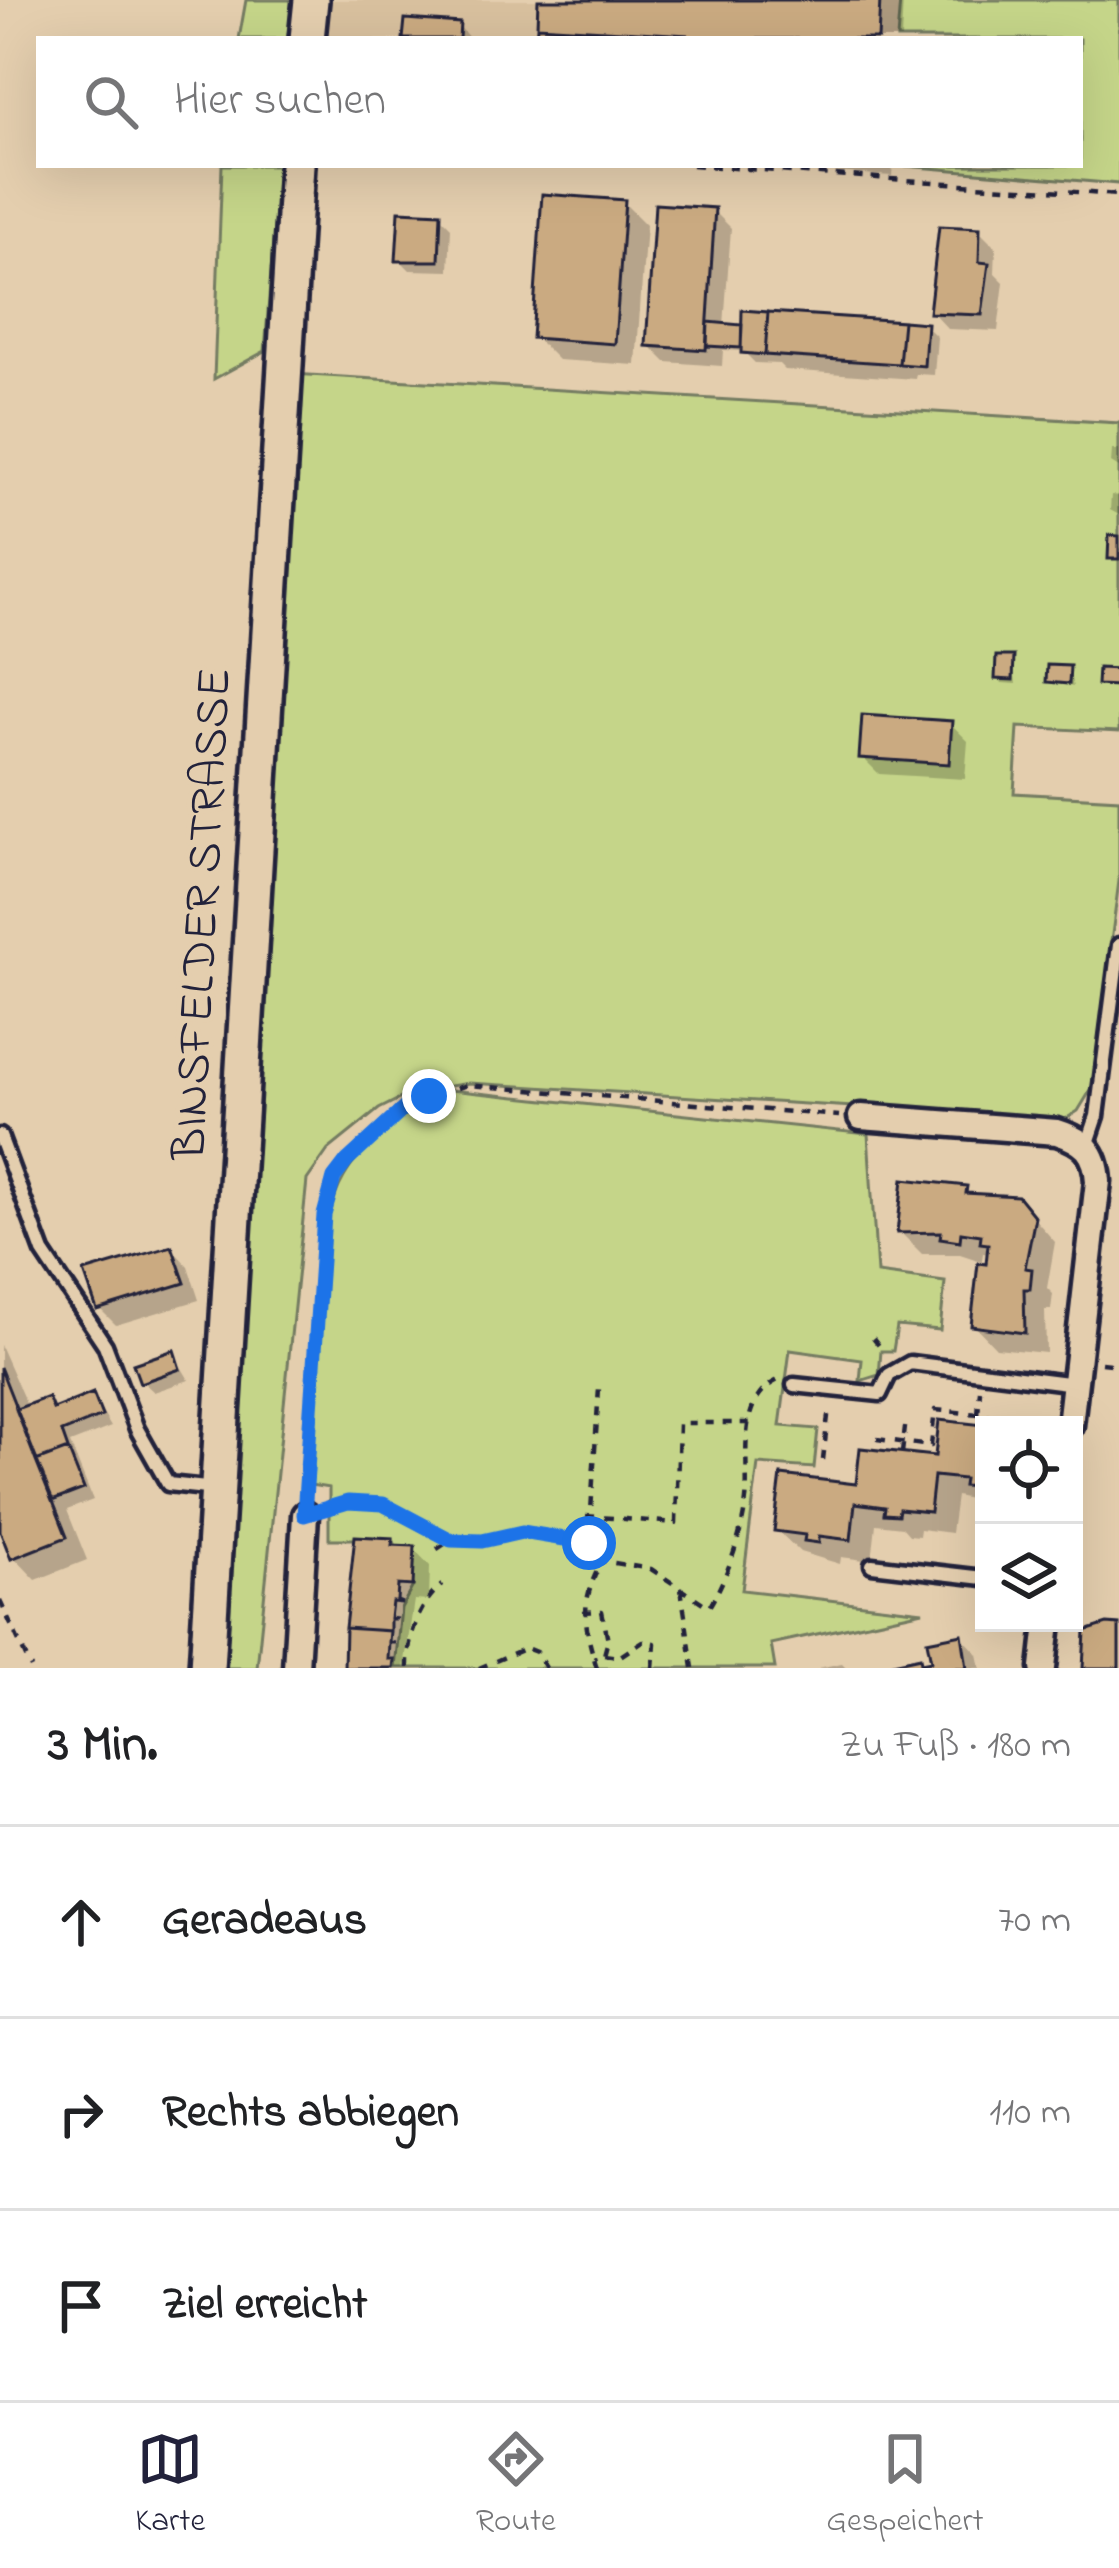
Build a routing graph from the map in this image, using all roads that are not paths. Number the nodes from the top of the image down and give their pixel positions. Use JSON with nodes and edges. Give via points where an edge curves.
{"nodes":[{"id":1,"x":311,"y":0,"type":"edge"},
{"id":2,"x":307,"y":36,"type":"edge"},
{"id":3,"x":297,"y":168,"type":"edge"},
{"id":4,"x":1119,"y":945,"type":"edge"},
{"id":5,"x":861,"y":1117,"type":"road end"},
{"id":6,"x":0,"y":1136,"type":"edge"},
{"id":7,"x":1087,"y":1146,"type":"junction"},
{"id":8,"x":1075,"y":1384,"type":"junction"},
{"id":9,"x":794,"y":1385,"type":"road end"},
{"id":10,"x":1071,"y":1416,"type":"edge"},
{"id":11,"x":218,"y":1489,"type":"junction"},
{"id":12,"x":304,"y":1515,"type":"road end"},
{"id":13,"x":872,"y":1565,"type":"dead end"},
{"id":14,"x":975,"y":1577,"type":"edge"},
{"id":15,"x":1047,"y":1632,"type":"edge"},
{"id":16,"x":207,"y":1668,"type":"edge"},
{"id":17,"x":296,"y":1668,"type":"edge"},
{"id":18,"x":1043,"y":1668,"type":"edge"}],
"edges":[{"from":1,"to":2,"type":"street"},
{"from":3,"to":11,"type":"street","name":"BINSFELDER STRASSE"},
{"from":4,"to":7,"type":"lane"},
{"from":5,"to":7,"type":"street","via":[[1058,1132]]},
{"from":6,"to":11,"type":"lane","via":[[43,1252],[105,1345],[168,1484]]},
{"from":7,"to":8,"type":"street","via":[[1098,1181]]},
{"from":8,"to":9,"type":"lane","via":[[910,1363],[889,1376],[880,1394]]},
{"from":8,"to":10,"type":"street"},
{"from":11,"to":16,"type":"street","name":"BINSFELDER STRASSE"},
{"from":12,"to":17,"type":"street"},
{"from":13,"to":14,"type":"lane"},
{"from":15,"to":18,"type":"street"}]}
